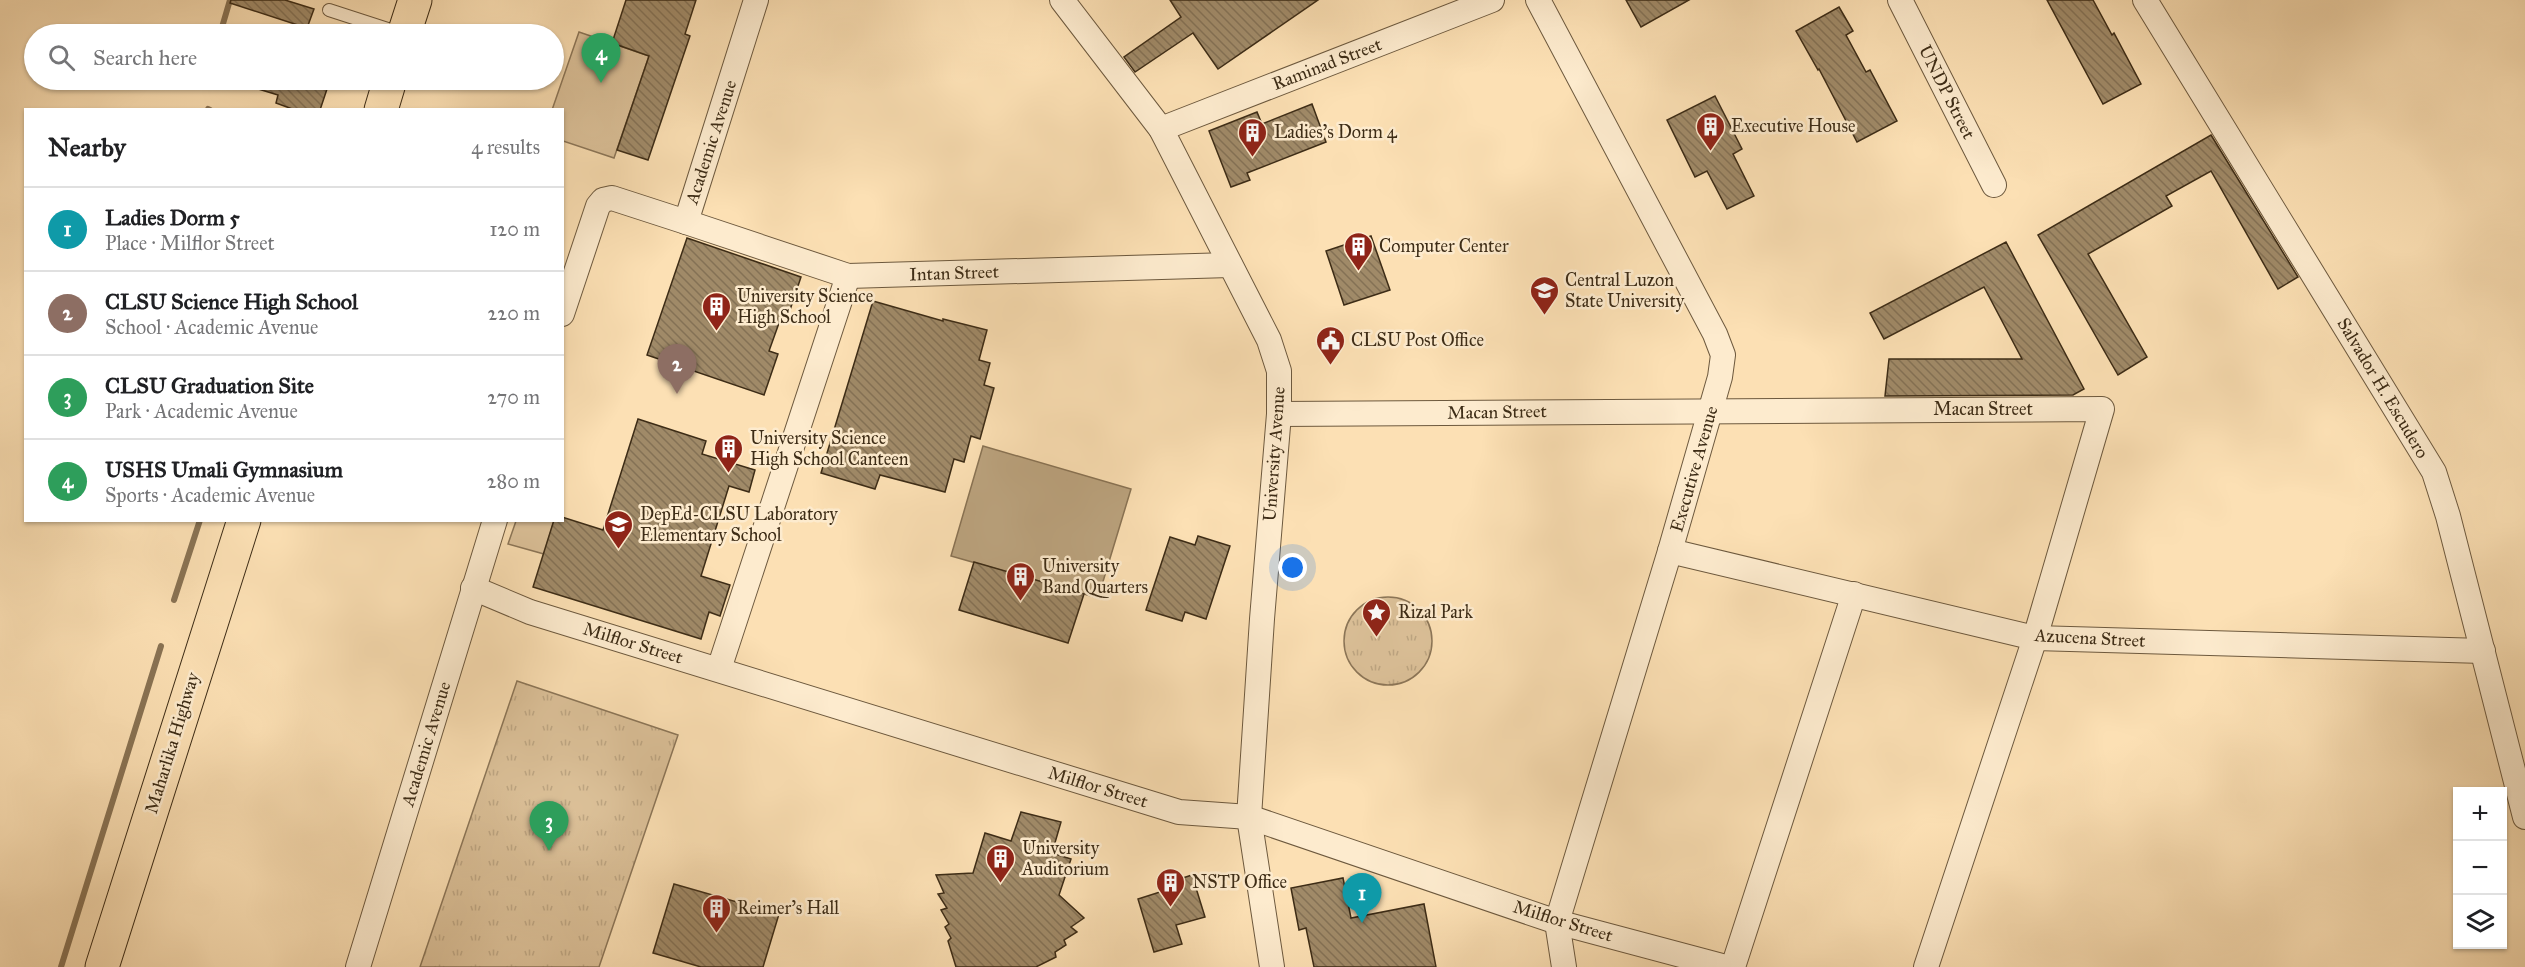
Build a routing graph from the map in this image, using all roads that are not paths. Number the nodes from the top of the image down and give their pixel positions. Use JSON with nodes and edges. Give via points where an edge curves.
{"nodes":[{"id":1,"x":415,"y":0,"type":"edge"},
{"id":2,"x":756,"y":0,"type":"edge"},
{"id":3,"x":1492,"y":0,"type":"edge"},
{"id":4,"x":1538,"y":0,"type":"edge"},
{"id":5,"x":1900,"y":0,"type":"edge"},
{"id":6,"x":2145,"y":0,"type":"edge"},
{"id":7,"x":1072,"y":4,"type":"edge"},
{"id":8,"x":329,"y":10,"type":"dead end"},
{"id":9,"x":373,"y":24,"type":"edge"},
{"id":10,"x":407,"y":24,"type":"edge"},
{"id":11,"x":387,"y":90,"type":"edge"},
{"id":12,"x":382,"y":108,"type":"edge"},
{"id":13,"x":1161,"y":129,"type":"junction"},
{"id":14,"x":1994,"y":184,"type":"dead end"},
{"id":15,"x":686,"y":222,"type":"junction"},
{"id":16,"x":1230,"y":265,"type":"junction"},
{"id":17,"x":848,"y":276,"type":"junction"},
{"id":18,"x":564,"y":308,"type":"edge"},
{"id":19,"x":1711,"y":410,"type":"junction"},
{"id":20,"x":1279,"y":414,"type":"junction"},
{"id":21,"x":243,"y":522,"type":"edge"},
{"id":22,"x":494,"y":522,"type":"edge"},
{"id":23,"x":1670,"y":551,"type":"junction"},
{"id":24,"x":473,"y":588,"type":"junction"},
{"id":25,"x":1854,"y":594,"type":"junction"},
{"id":26,"x":2035,"y":638,"type":"junction"},
{"id":27,"x":2483,"y":651,"type":"junction"},
{"id":28,"x":719,"y":669,"type":"junction"},
{"id":29,"x":1249,"y":817,"type":"junction"},
{"id":30,"x":2525,"y":817,"type":"edge"},
{"id":31,"x":1557,"y":922,"type":"junction"},
{"id":32,"x":102,"y":967,"type":"edge"},
{"id":33,"x":358,"y":967,"type":"edge"},
{"id":34,"x":1272,"y":967,"type":"edge"},
{"id":35,"x":1564,"y":967,"type":"edge"},
{"id":36,"x":1726,"y":967,"type":"edge"},
{"id":37,"x":1733,"y":967,"type":"edge"},
{"id":38,"x":1926,"y":967,"type":"edge"}],
"edges":[{"from":1,"to":10,"type":"highway"},
{"from":2,"to":15,"type":"street","name":"Academic Avenue"},
{"from":3,"to":13,"type":"street","name":"Raminad Street"},
{"from":4,"to":19,"type":"street","name":"Executive Avenue","via":[[1720,345],[1722,365]]},
{"from":5,"to":14,"type":"street","name":"UNDP Street"},
{"from":6,"to":27,"type":"street","name":"Salvador H. Escudero","via":[[2434,472]]},
{"from":7,"to":13,"type":"street","name":"University Avenue"},
{"from":8,"to":9,"type":"lane"},
{"from":11,"to":12,"type":"highway"},
{"from":13,"to":16,"type":"street","name":"University Avenue"},
{"from":15,"to":17,"type":"street","name":"Intan Street"},
{"from":15,"to":18,"type":"street","name":"Academic Avenue","via":[[612,198],[603,200]]},
{"from":16,"to":17,"type":"street","name":"Intan Street"},
{"from":16,"to":20,"type":"street","name":"University Avenue","via":[[1276,357]]},
{"from":17,"to":28,"type":"street"},
{"from":19,"to":20,"type":"street","name":"Macan Street"},
{"from":19,"to":23,"type":"street","name":"Executive Avenue"},
{"from":19,"to":26,"type":"street","name":"Macan Street","via":[[2102,409]]},
{"from":20,"to":29,"type":"street","name":"University Avenue"},
{"from":21,"to":32,"type":"highway","name":"Maharlika Highway"},
{"from":22,"to":24,"type":"street","name":"Academic Avenue"},
{"from":23,"to":25,"type":"street","name":"Azucena Street"},
{"from":23,"to":31,"type":"street","name":"Executive Avenue"},
{"from":24,"to":28,"type":"street","name":"Milflor Street","via":[[530,612]]},
{"from":24,"to":33,"type":"street","name":"Academic Avenue"},
{"from":25,"to":26,"type":"street","name":"Azucena Street"},
{"from":25,"to":37,"type":"street"},
{"from":26,"to":27,"type":"street","name":"Azucena Street"},
{"from":26,"to":38,"type":"street","name":"Macan Street"},
{"from":27,"to":30,"type":"street","name":"Salvador H. Escudero"},
{"from":28,"to":29,"type":"street","name":"Milflor Street","via":[[1179,812]]},
{"from":29,"to":31,"type":"street","name":"Milflor Street"},
{"from":29,"to":34,"type":"street","name":"University Avenue"},
{"from":31,"to":35,"type":"street","name":"Executive Avenue"},
{"from":31,"to":36,"type":"street","name":"Milflor Street"}]}
